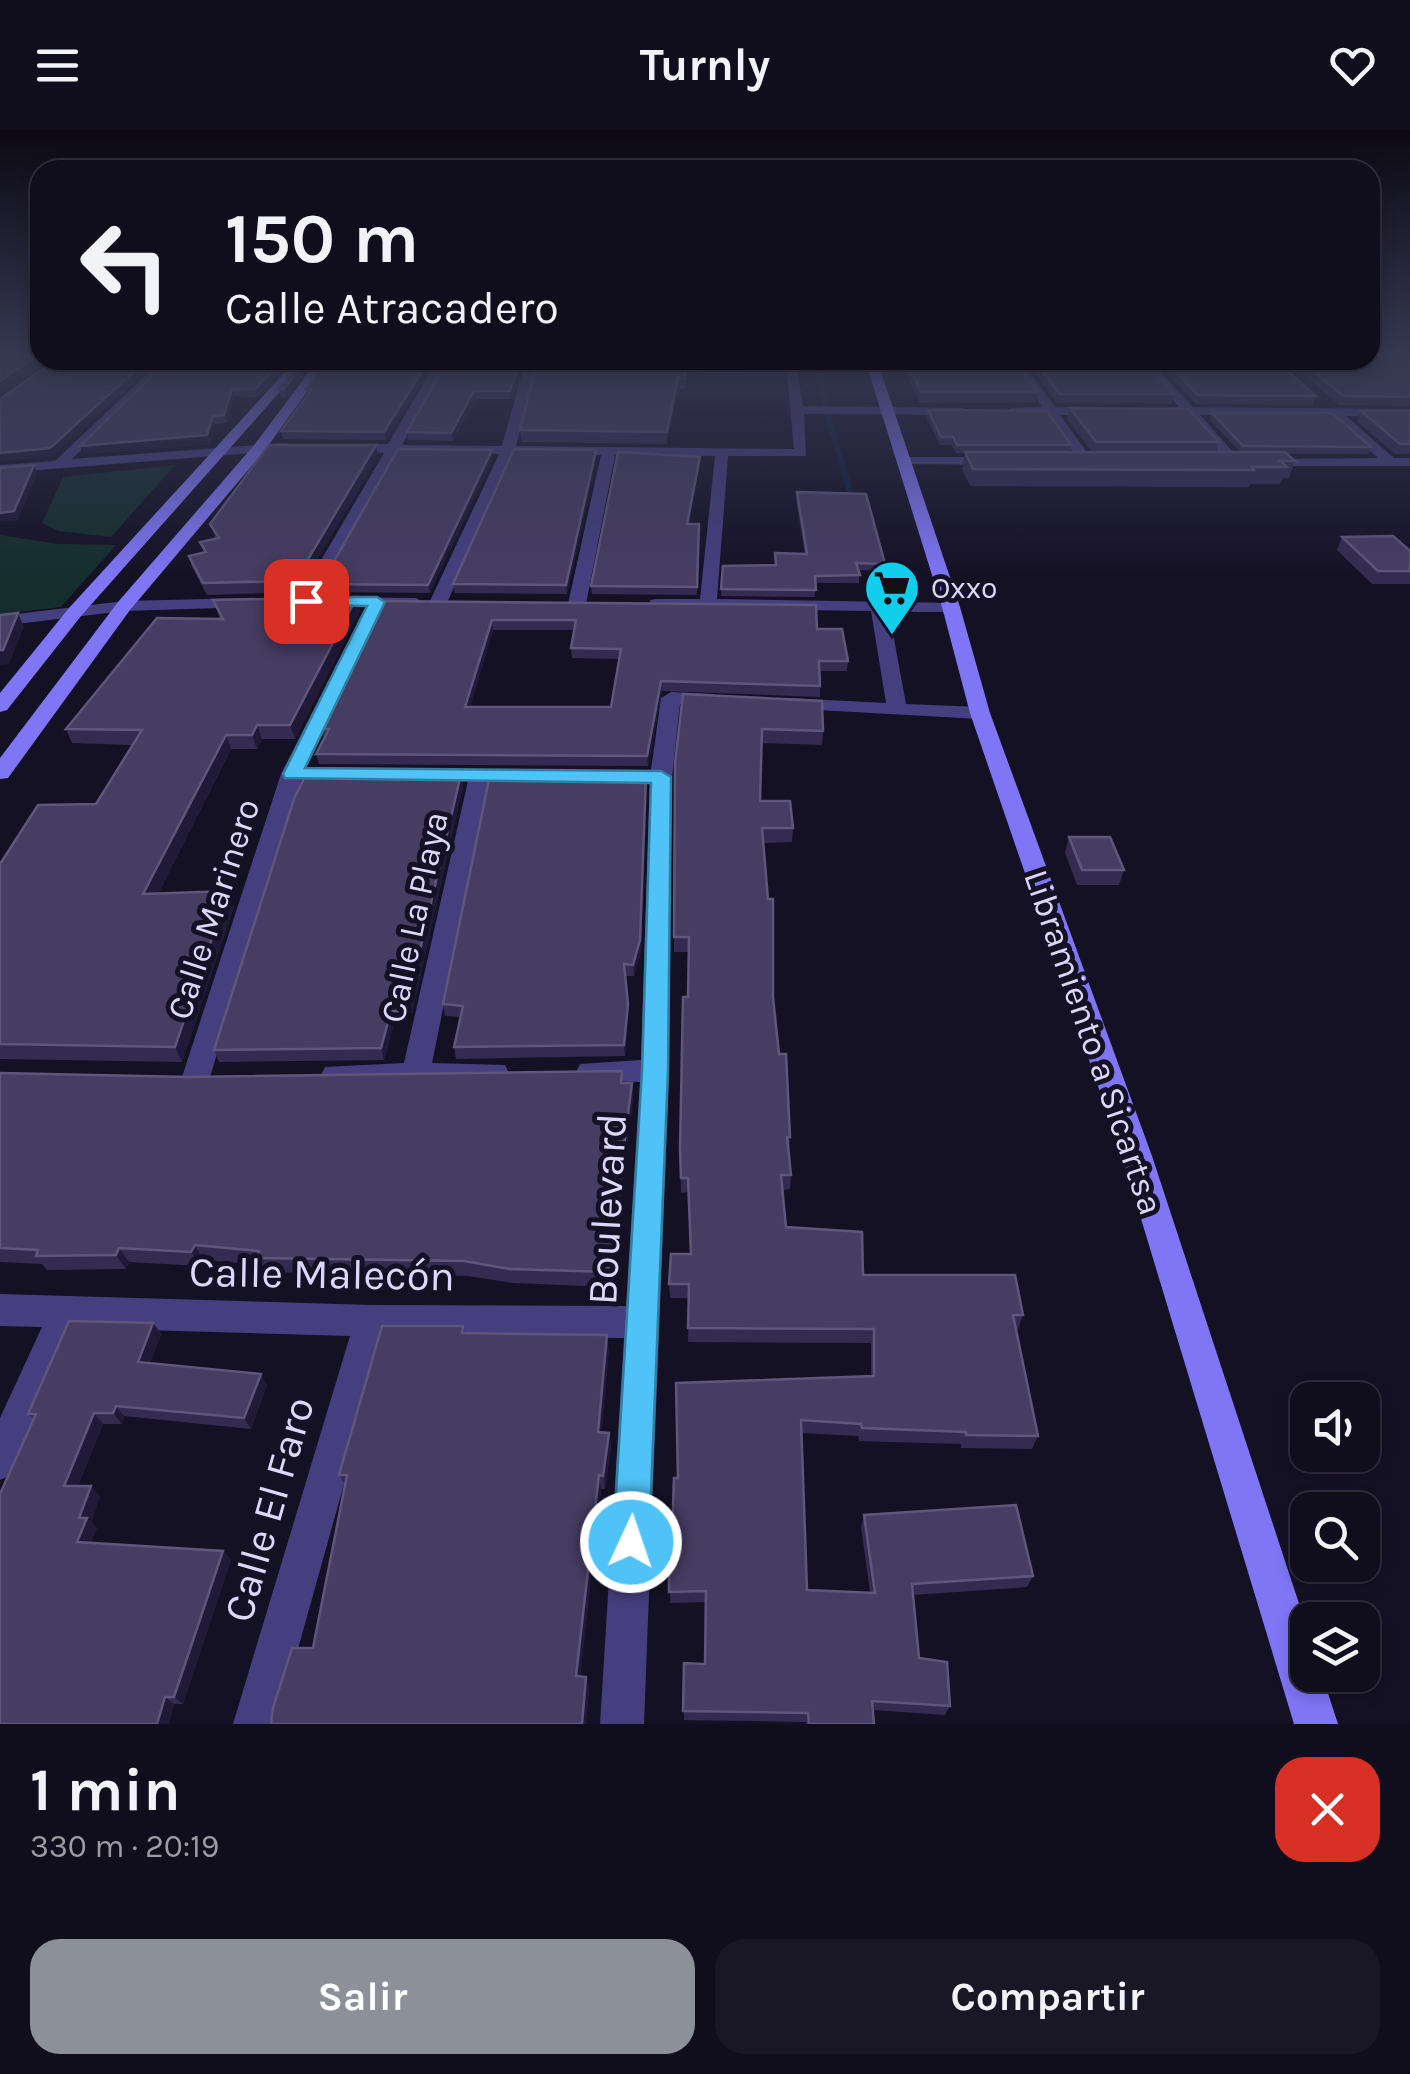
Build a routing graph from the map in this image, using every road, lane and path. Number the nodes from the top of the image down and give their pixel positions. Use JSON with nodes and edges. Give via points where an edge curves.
{"nodes":[{"id":1,"x":96,"y":429,"type":"edge"},
{"id":2,"x":240,"y":429,"type":"edge"},
{"id":3,"x":273,"y":429,"type":"edge"},
{"id":4,"x":404,"y":429,"type":"edge"},
{"id":5,"x":513,"y":429,"type":"edge"},
{"id":6,"x":799,"y":429,"type":"edge"},
{"id":7,"x":891,"y":429,"type":"edge"},
{"id":8,"x":1063,"y":429,"type":"edge"},
{"id":9,"x":1207,"y":429,"type":"edge"},
{"id":10,"x":1354,"y":429,"type":"edge"},
{"id":11,"x":260,"y":447,"type":"junction"},
{"id":12,"x":298,"y":447,"type":"edge"},
{"id":13,"x":337,"y":448,"type":"edge"},
{"id":14,"x":394,"y":448,"type":"junction"},
{"id":15,"x":222,"y":449,"type":"junction"},
{"id":16,"x":508,"y":449,"type":"junction"},
{"id":17,"x":610,"y":450,"type":"junction"},
{"id":18,"x":722,"y":452,"type":"junction"},
{"id":19,"x":902,"y":461,"type":"junction"},
{"id":20,"x":1013,"y":462,"type":"edge"},
{"id":21,"x":1068,"y":462,"type":"edge"},
{"id":22,"x":1087,"y":462,"type":"junction"},
{"id":23,"x":1106,"y":462,"type":"edge"},
{"id":24,"x":1216,"y":462,"type":"edge"},
{"id":25,"x":1235,"y":462,"type":"junction"},
{"id":26,"x":1391,"y":462,"type":"junction"},
{"id":27,"x":1410,"y":462,"type":"edge"},
{"id":28,"x":59,"y":464,"type":"junction"},
{"id":29,"x":0,"y":470,"type":"edge"},
{"id":30,"x":288,"y":602,"type":"junction"},
{"id":31,"x":377,"y":602,"type":"junction"},
{"id":32,"x":438,"y":603,"type":"junction"},
{"id":33,"x":458,"y":603,"type":"edge"},
{"id":34,"x":557,"y":604,"type":"edge"},
{"id":35,"x":633,"y":604,"type":"edge"},
{"id":36,"x":708,"y":604,"type":"junction"},
{"id":37,"x":879,"y":605,"type":"junction"},
{"id":38,"x":124,"y":606,"type":"junction"},
{"id":39,"x":951,"y":607,"type":"junction"},
{"id":40,"x":76,"y":612,"type":"junction"},
{"id":41,"x":0,"y":621,"type":"edge"},
{"id":42,"x":727,"y":701,"type":"edge"},
{"id":43,"x":765,"y":703,"type":"edge"},
{"id":44,"x":0,"y":706,"type":"edge"},
{"id":45,"x":898,"y":710,"type":"junction"},
{"id":46,"x":980,"y":714,"type":"junction"},
{"id":47,"x":0,"y":773,"type":"edge"},
{"id":48,"x":405,"y":774,"type":"edge"},
{"id":49,"x":480,"y":775,"type":"junction"},
{"id":50,"x":552,"y":776,"type":"edge"},
{"id":51,"x":655,"y":1071,"type":"junction"},
{"id":52,"x":516,"y":1072,"type":"edge"},
{"id":53,"x":556,"y":1072,"type":"edge"},
{"id":54,"x":416,"y":1073,"type":"junction"},
{"id":55,"x":316,"y":1075,"type":"edge"},
{"id":56,"x":197,"y":1077,"type":"edge"},
{"id":57,"x":0,"y":1310,"type":"edge"},
{"id":58,"x":66,"y":1312,"type":"junction"},
{"id":59,"x":372,"y":1321,"type":"junction"},
{"id":60,"x":643,"y":1322,"type":"junction"},
{"id":61,"x":0,"y":1461,"type":"edge"},
{"id":62,"x":255,"y":1724,"type":"edge"},
{"id":63,"x":622,"y":1724,"type":"edge"},
{"id":64,"x":1316,"y":1724,"type":"edge"}],
"edges":[{"from":1,"to":28,"type":"street"},
{"from":2,"to":15,"type":"street"},
{"from":3,"to":11,"type":"street"},
{"from":4,"to":14,"type":"street"},
{"from":5,"to":16,"type":"street"},
{"from":6,"to":18,"type":"street","via":[[801,452]]},
{"from":7,"to":19,"type":"street","name":"Libramiento a Sicartsa"},
{"from":8,"to":22,"type":"street"},
{"from":9,"to":25,"type":"street"},
{"from":10,"to":26,"type":"street"},
{"from":11,"to":12,"type":"street"},
{"from":11,"to":15,"type":"street"},
{"from":11,"to":38,"type":"street"},
{"from":13,"to":14,"type":"street"},
{"from":14,"to":16,"type":"street"},
{"from":14,"to":30,"type":"street"},
{"from":15,"to":28,"type":"street"},
{"from":15,"to":40,"type":"street"},
{"from":16,"to":17,"type":"street"},
{"from":16,"to":32,"type":"street"},
{"from":17,"to":18,"type":"street"},
{"from":17,"to":34,"type":"street","via":[[586,604]]},
{"from":18,"to":36,"type":"street"},
{"from":19,"to":20,"type":"street"},
{"from":19,"to":39,"type":"street","name":"Libramiento a Sicartsa"},
{"from":21,"to":22,"type":"street"},
{"from":22,"to":23,"type":"street"},
{"from":24,"to":25,"type":"street"},
{"from":25,"to":26,"type":"street"},
{"from":26,"to":27,"type":"street"},
{"from":28,"to":29,"type":"street"},
{"from":30,"to":31,"type":"street"},
{"from":30,"to":38,"type":"street"},
{"from":31,"to":32,"type":"street"},
{"from":31,"to":56,"type":"street","name":"Calle Marinero","via":[[302,774]]},
{"from":32,"to":33,"type":"street"},
{"from":35,"to":36,"type":"street"},
{"from":36,"to":37,"type":"street"},
{"from":37,"to":39,"type":"street"},
{"from":37,"to":45,"type":"street"},
{"from":38,"to":40,"type":"street"},
{"from":38,"to":47,"type":"street"},
{"from":39,"to":46,"type":"street","name":"Libramiento a Sicartsa"},
{"from":40,"to":41,"type":"street"},
{"from":40,"to":44,"type":"street"},
{"from":42,"to":51,"type":"street","name":"Boulevard","via":[[670,698],[652,777]]},
{"from":43,"to":45,"type":"street"},
{"from":45,"to":46,"type":"street"},
{"from":46,"to":64,"type":"street","name":"Libramiento a Sicartsa","via":[[1137,1156]]},
{"from":48,"to":49,"type":"street"},
{"from":49,"to":50,"type":"street"},
{"from":49,"to":54,"type":"street","name":"Calle La Playa"},
{"from":51,"to":53,"type":"street"},
{"from":51,"to":60,"type":"street","name":"Boulevard"},
{"from":52,"to":54,"type":"street"},
{"from":54,"to":55,"type":"street"},
{"from":57,"to":58,"type":"street","name":"Calle Malecón"},
{"from":58,"to":59,"type":"street","name":"Calle Malecón"},
{"from":58,"to":61,"type":"street"},
{"from":59,"to":60,"type":"street","name":"Calle Malecón"},
{"from":59,"to":62,"type":"street","name":"Calle El Faro"},
{"from":60,"to":63,"type":"street","name":"Boulevard"}]}
